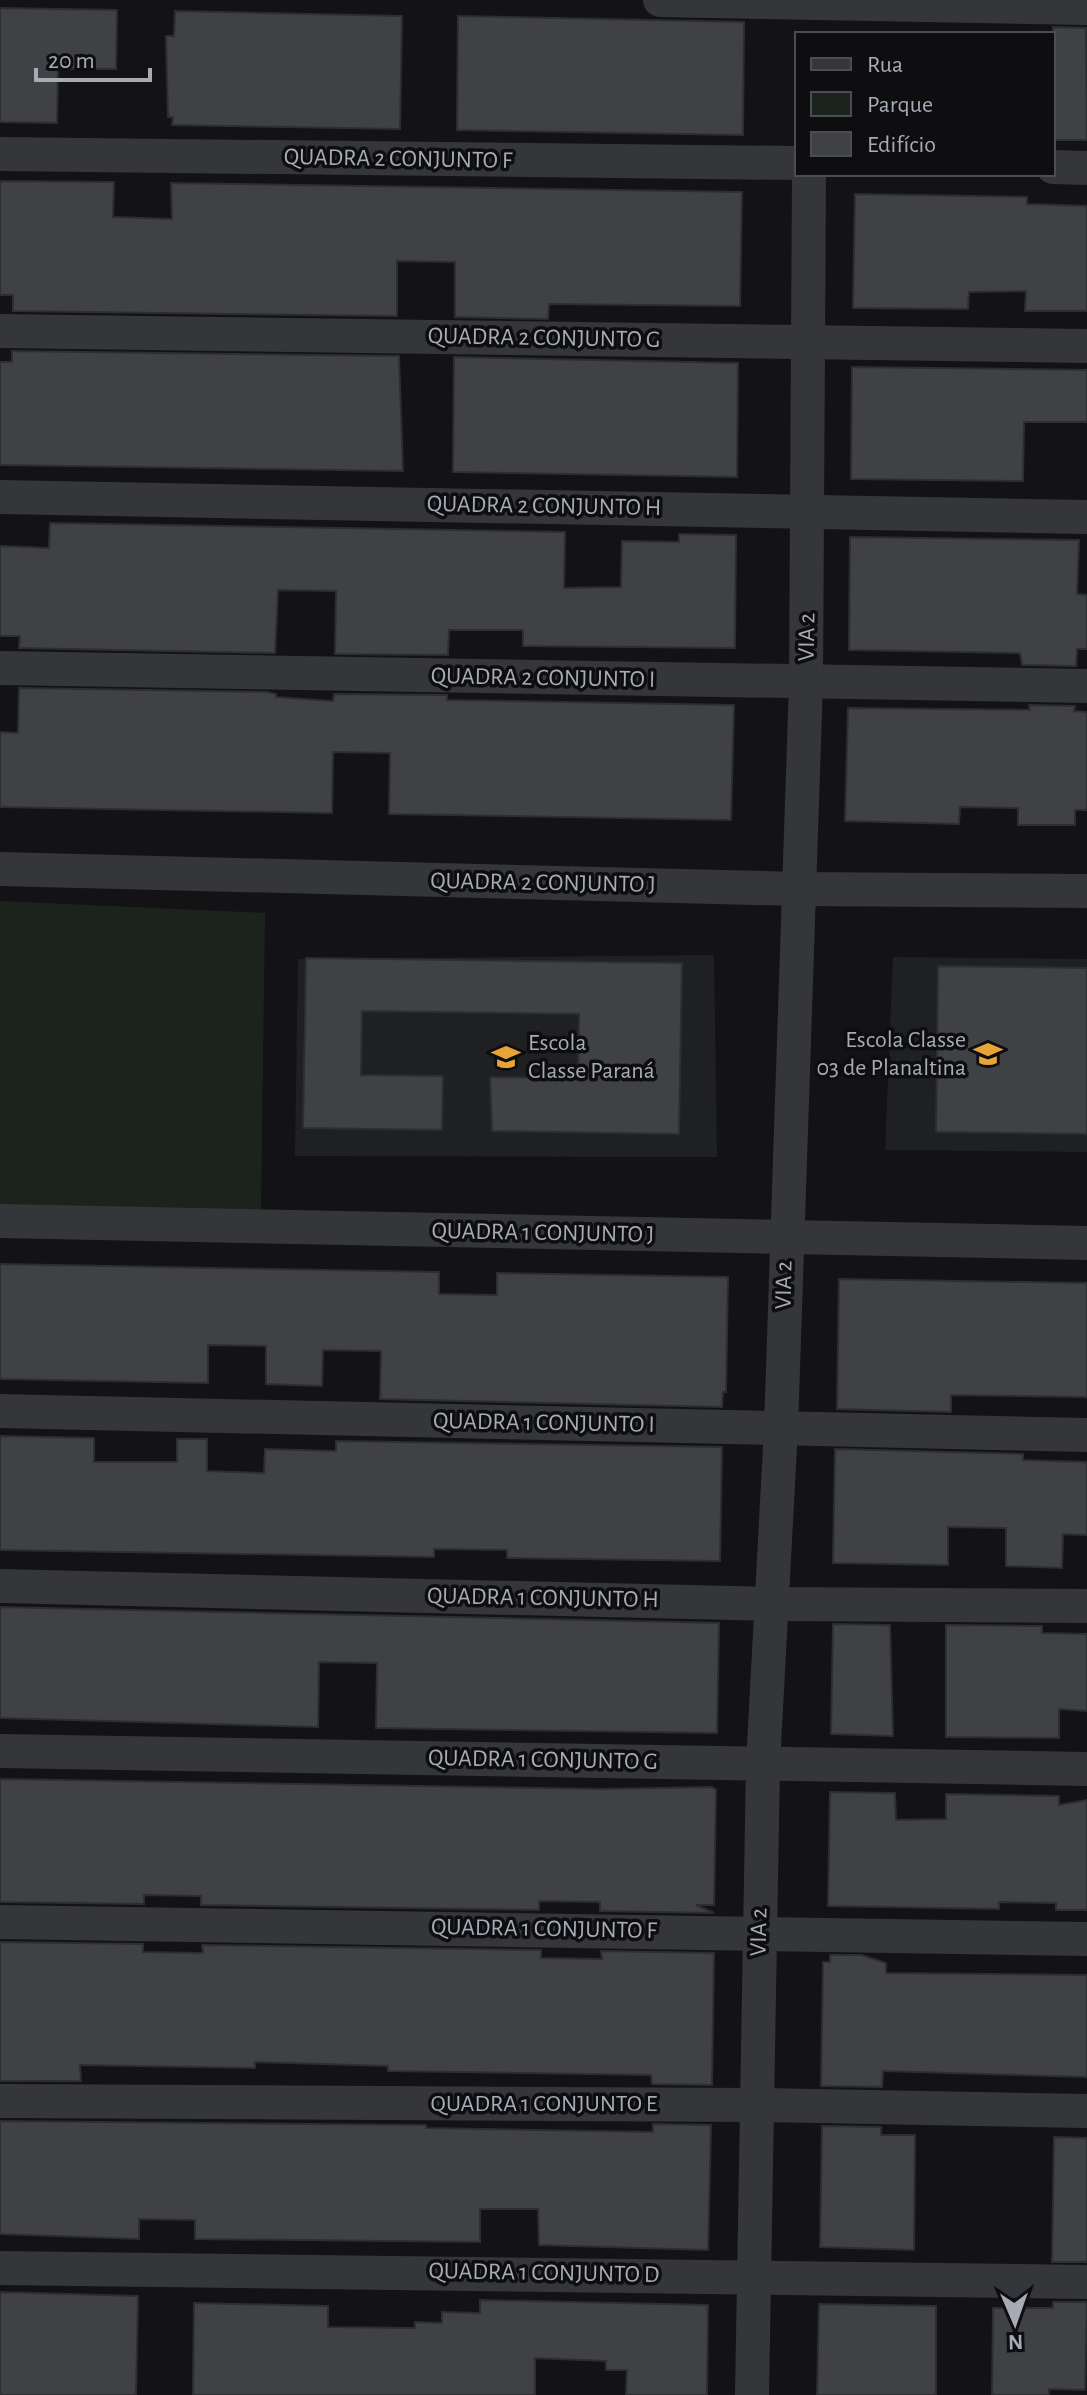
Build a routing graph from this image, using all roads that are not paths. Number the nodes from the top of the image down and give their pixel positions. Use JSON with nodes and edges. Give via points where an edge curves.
{"nodes":[{"id":1,"x":660,"y":0,"type":"edge"},
{"id":2,"x":1087,"y":8,"type":"edge"},
{"id":3,"x":815,"y":13,"type":"edge"},
{"id":4,"x":0,"y":154,"type":"edge"},
{"id":5,"x":795,"y":163,"type":"edge"},
{"id":6,"x":1055,"y":167,"type":"edge"},
{"id":7,"x":1087,"y":168,"type":"edge"},
{"id":8,"x":809,"y":176,"type":"edge"},
{"id":9,"x":0,"y":331,"type":"edge"},
{"id":10,"x":807,"y":342,"type":"junction"},
{"id":11,"x":1087,"y":346,"type":"edge"},
{"id":12,"x":0,"y":497,"type":"edge"},
{"id":13,"x":809,"y":511,"type":"junction"},
{"id":14,"x":1087,"y":517,"type":"edge"},
{"id":15,"x":0,"y":668,"type":"edge"},
{"id":16,"x":806,"y":683,"type":"junction"},
{"id":17,"x":1087,"y":686,"type":"edge"},
{"id":18,"x":0,"y":869,"type":"edge"},
{"id":19,"x":799,"y":889,"type":"junction"},
{"id":20,"x":1087,"y":891,"type":"edge"},
{"id":21,"x":0,"y":1221,"type":"edge"},
{"id":22,"x":785,"y":1239,"type":"junction"},
{"id":23,"x":1087,"y":1243,"type":"edge"},
{"id":24,"x":0,"y":1411,"type":"edge"},
{"id":25,"x":781,"y":1428,"type":"junction"},
{"id":26,"x":1087,"y":1435,"type":"edge"},
{"id":27,"x":0,"y":1586,"type":"edge"},
{"id":28,"x":772,"y":1604,"type":"junction"},
{"id":29,"x":1087,"y":1606,"type":"edge"},
{"id":30,"x":0,"y":1751,"type":"edge"},
{"id":31,"x":763,"y":1764,"type":"junction"},
{"id":32,"x":1087,"y":1769,"type":"edge"},
{"id":33,"x":0,"y":1922,"type":"edge"},
{"id":34,"x":759,"y":1932,"type":"junction"},
{"id":35,"x":1087,"y":1939,"type":"edge"},
{"id":36,"x":0,"y":2101,"type":"edge"},
{"id":37,"x":757,"y":2105,"type":"junction"},
{"id":38,"x":1087,"y":2111,"type":"edge"},
{"id":39,"x":0,"y":2268,"type":"edge"},
{"id":40,"x":753,"y":2275,"type":"junction"},
{"id":41,"x":1087,"y":2282,"type":"edge"},
{"id":42,"x":752,"y":2395,"type":"edge"}],
"edges":[{"from":1,"to":3,"type":"street"},
{"from":2,"to":3,"type":"street"},
{"from":4,"to":5,"type":"street","name":"QUADRA 2 CONJUNTO F"},
{"from":6,"to":7,"type":"street"},
{"from":8,"to":10,"type":"street","name":"VIA 2"},
{"from":9,"to":10,"type":"street","name":"QUADRA 2 CONJUNTO G"},
{"from":10,"to":11,"type":"street","name":"QUADRA 2 CONJUNTO G"},
{"from":10,"to":13,"type":"street","name":"VIA 2"},
{"from":12,"to":13,"type":"street","name":"QUADRA 2 CONJUNTO H"},
{"from":13,"to":14,"type":"street","name":"QUADRA 2 CONJUNTO H"},
{"from":13,"to":16,"type":"street","name":"VIA 2"},
{"from":15,"to":16,"type":"street","name":"QUADRA 2 CONJUNTO I"},
{"from":16,"to":17,"type":"street","name":"QUADRA 2 CONJUNTO I"},
{"from":16,"to":19,"type":"street","name":"VIA 2"},
{"from":18,"to":19,"type":"street","name":"QUADRA 2 CONJUNTO J"},
{"from":19,"to":20,"type":"street","name":"QUADRA 2 CONJUNTO J"},
{"from":19,"to":22,"type":"street","name":"VIA 2"},
{"from":21,"to":22,"type":"street","name":"QUADRA 1 CONJUNTO J"},
{"from":22,"to":23,"type":"street","name":"QUADRA 1 CONJUNTO J"},
{"from":22,"to":25,"type":"street","name":"VIA 2"},
{"from":24,"to":25,"type":"street","name":"QUADRA 1 CONJUNTO I"},
{"from":25,"to":26,"type":"street","name":"QUADRA 1 CONJUNTO I"},
{"from":25,"to":28,"type":"street","name":"VIA 2"},
{"from":27,"to":28,"type":"street","name":"QUADRA 1 CONJUNTO H"},
{"from":28,"to":29,"type":"street","name":"QUADRA 1 CONJUNTO H"},
{"from":28,"to":31,"type":"street","name":"VIA 2"},
{"from":30,"to":31,"type":"street","name":"QUADRA 1 CONJUNTO G"},
{"from":31,"to":32,"type":"street","name":"QUADRA 1 CONJUNTO G"},
{"from":31,"to":34,"type":"street","name":"VIA 2"},
{"from":33,"to":34,"type":"street","name":"QUADRA 1 CONJUNTO F"},
{"from":34,"to":35,"type":"street","name":"QUADRA 1 CONJUNTO F"},
{"from":34,"to":37,"type":"street","name":"VIA 2"},
{"from":36,"to":37,"type":"street","name":"QUADRA 1 CONJUNTO E"},
{"from":37,"to":38,"type":"street","name":"QUADRA 1 CONJUNTO E"},
{"from":37,"to":40,"type":"street","name":"VIA 2"},
{"from":39,"to":40,"type":"street","name":"QUADRA 1 CONJUNTO D"},
{"from":40,"to":41,"type":"street","name":"QUADRA 1 CONJUNTO D"},
{"from":40,"to":42,"type":"street","name":"VIA 2"}]}
